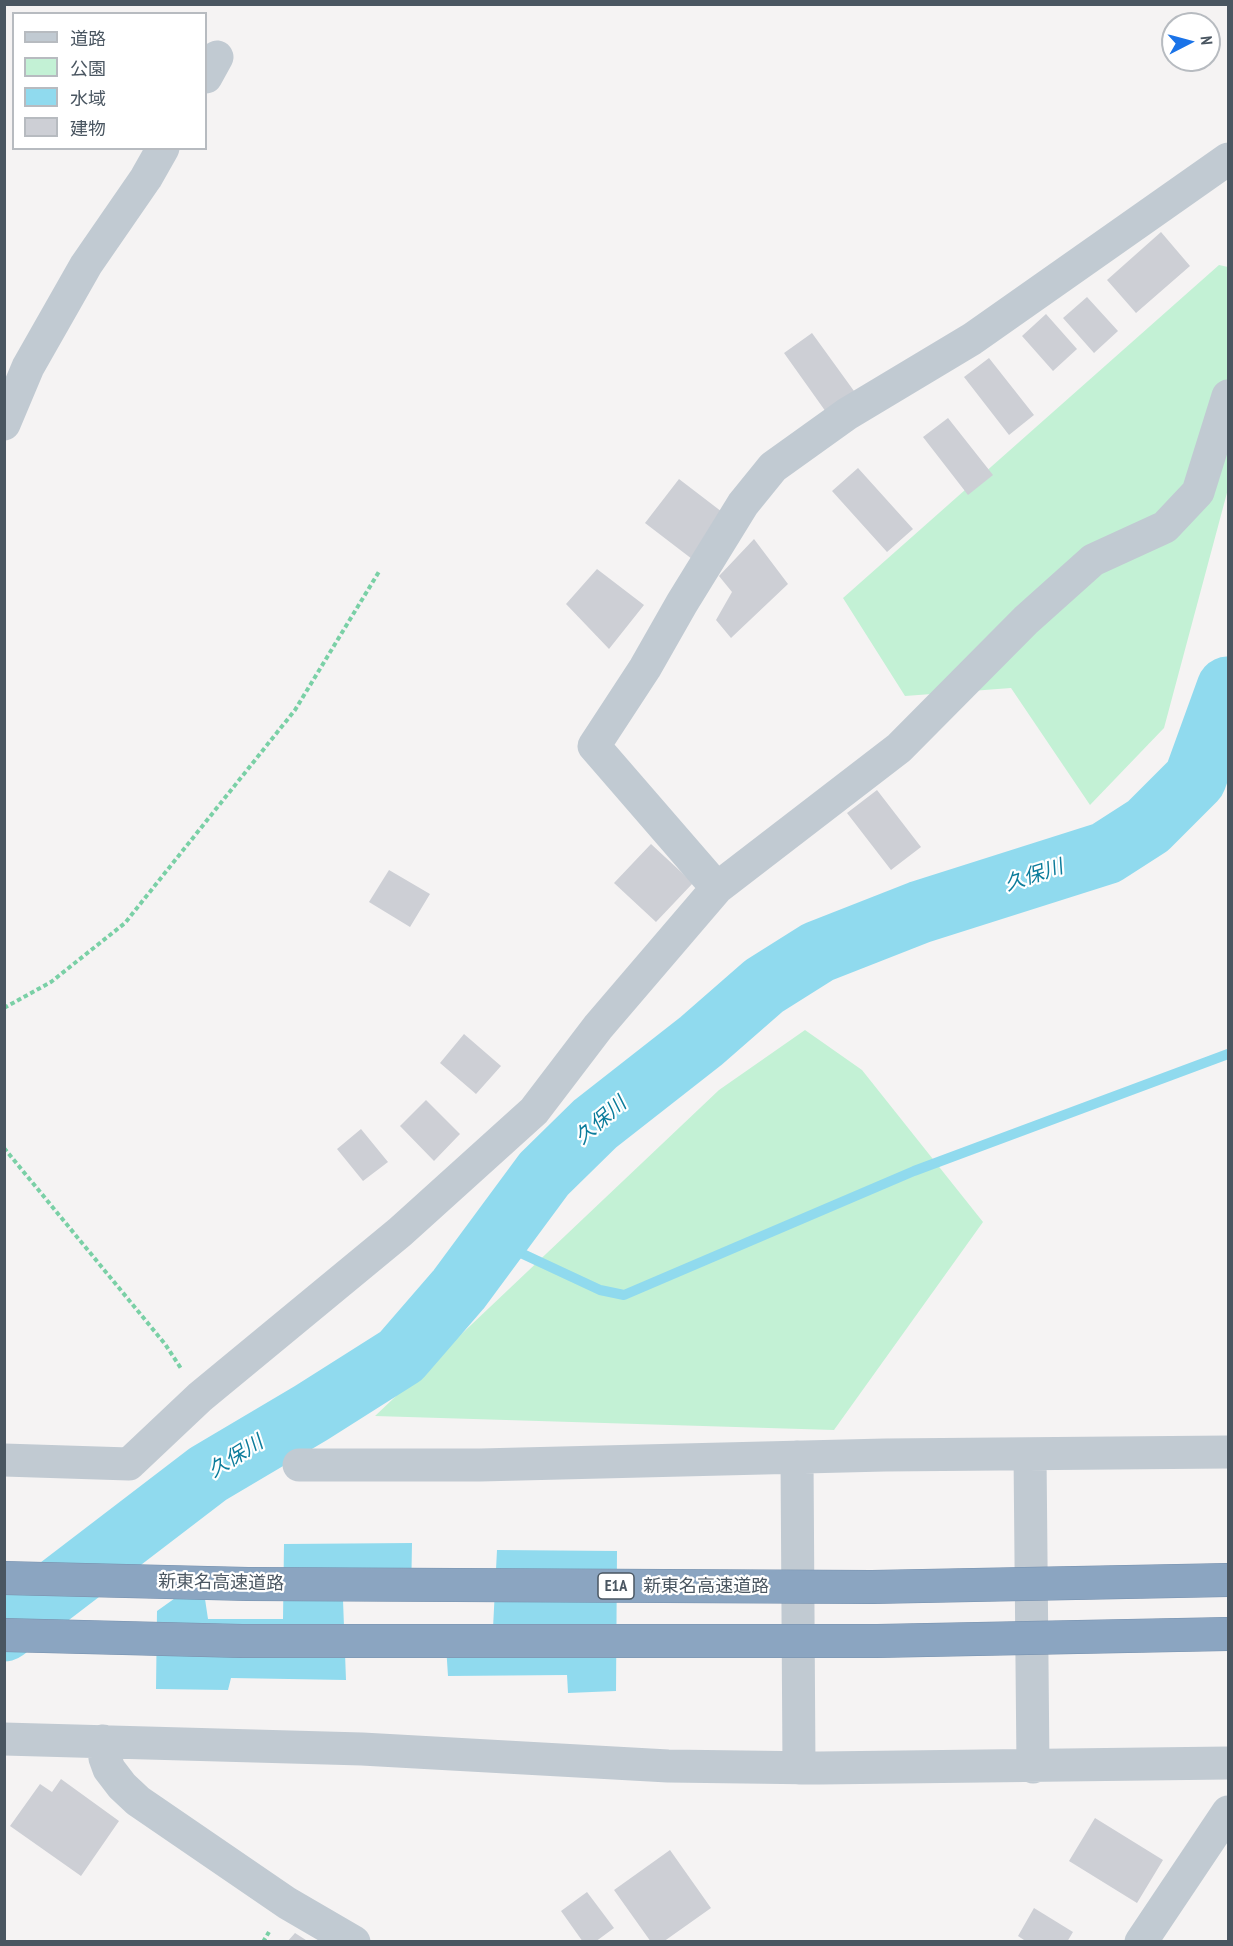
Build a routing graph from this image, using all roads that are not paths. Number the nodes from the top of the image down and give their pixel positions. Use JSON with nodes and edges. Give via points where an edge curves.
{"nodes":[{"id":1,"x":162,"y":150,"type":"edge"},
{"id":2,"x":1228,"y":159,"type":"edge"},
{"id":3,"x":1228,"y":396,"type":"edge"},
{"id":4,"x":4,"y":424,"type":"edge"},
{"id":5,"x":717,"y":888,"type":"junction"},
{"id":6,"x":1228,"y":1452,"type":"edge"},
{"id":7,"x":1030,"y":1454,"type":"junction"},
{"id":8,"x":797,"y":1457,"type":"junction"},
{"id":9,"x":4,"y":1460,"type":"edge"},
{"id":10,"x":299,"y":1464,"type":"dead end"},
{"id":11,"x":4,"y":1578,"type":"edge"},
{"id":12,"x":1228,"y":1580,"type":"edge"},
{"id":13,"x":1228,"y":1634,"type":"edge"},
{"id":14,"x":4,"y":1635,"type":"edge"},
{"id":15,"x":4,"y":1739,"type":"edge"},
{"id":16,"x":104,"y":1741,"type":"junction"},
{"id":17,"x":1228,"y":1762,"type":"edge"},
{"id":18,"x":1033,"y":1767,"type":"junction"},
{"id":19,"x":799,"y":1768,"type":"junction"},
{"id":20,"x":1228,"y":1812,"type":"edge"},
{"id":21,"x":354,"y":1941,"type":"edge"},
{"id":22,"x":1141,"y":1941,"type":"edge"}],
"edges":[{"from":1,"to":4,"type":"street","via":[[86,265],[28,367]]},
{"from":2,"to":5,"type":"street","via":[[972,339],[847,414],[773,467],[743,504],[594,746]]},
{"from":3,"to":5,"type":"street","via":[[1198,492],[1165,526],[1093,560],[1026,620],[899,748]]},
{"from":5,"to":9,"type":"street","via":[[598,1027],[534,1111],[400,1232],[200,1397],[129,1464]]},
{"from":6,"to":7,"type":"street"},
{"from":7,"to":8,"type":"street"},
{"from":7,"to":18,"type":"street"},
{"from":8,"to":10,"type":"street","via":[[491,1465]]},
{"from":8,"to":19,"type":"street"},
{"from":11,"to":12,"type":"highway","name":"新東名高速道路","number":"E1A","bridge":true,"via":[[260,1584],[860,1587]]},
{"from":13,"to":14,"type":"highway","bridge":true,"via":[[877,1641],[242,1641]]},
{"from":15,"to":16,"type":"street"},
{"from":16,"to":19,"type":"street"},
{"from":16,"to":21,"type":"street","via":[[109,1769],[138,1801],[287,1903]]},
{"from":17,"to":18,"type":"street"},
{"from":18,"to":19,"type":"street"},
{"from":20,"to":22,"type":"street"}]}
